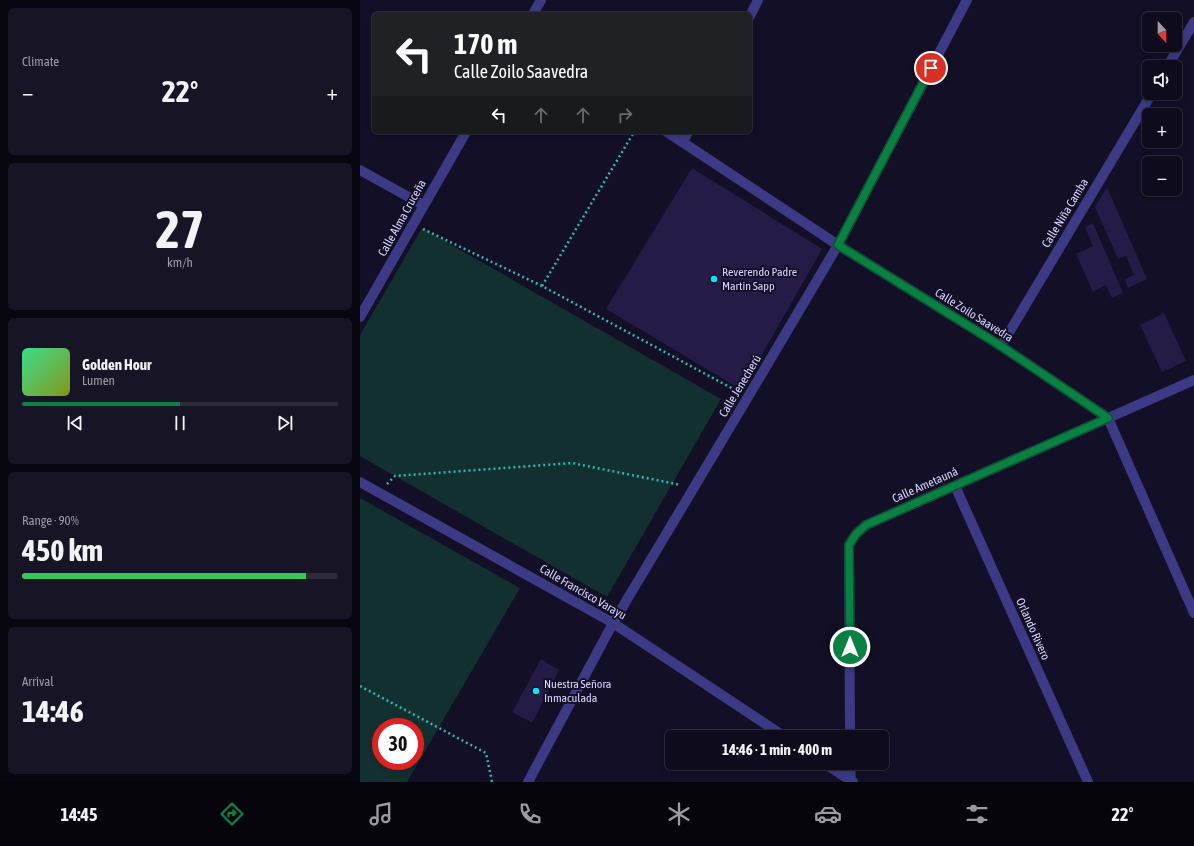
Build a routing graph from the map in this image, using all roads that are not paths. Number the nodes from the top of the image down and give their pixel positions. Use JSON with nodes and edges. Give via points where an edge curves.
{"nodes":[{"id":1,"x":541,"y":0,"type":"edge"},
{"id":2,"x":758,"y":0,"type":"edge"},
{"id":3,"x":967,"y":0,"type":"edge"},
{"id":4,"x":535,"y":12,"type":"edge"},
{"id":5,"x":752,"y":12,"type":"edge"},
{"id":6,"x":1194,"y":22,"type":"edge"},
{"id":7,"x":1171,"y":60,"type":"edge"},
{"id":8,"x":1148,"y":100,"type":"edge"},
{"id":9,"x":465,"y":134,"type":"edge"},
{"id":10,"x":670,"y":134,"type":"edge"},
{"id":11,"x":687,"y":134,"type":"edge"},
{"id":12,"x":683,"y":142,"type":"junction"},
{"id":13,"x":360,"y":170,"type":"edge"},
{"id":14,"x":424,"y":205,"type":"junction"},
{"id":15,"x":838,"y":245,"type":"junction"},
{"id":16,"x":360,"y":317,"type":"edge"},
{"id":17,"x":1001,"y":346,"type":"junction"},
{"id":18,"x":1194,"y":380,"type":"edge"},
{"id":19,"x":1108,"y":418,"type":"junction"},
{"id":20,"x":360,"y":482,"type":"edge"},
{"id":21,"x":955,"y":486,"type":"junction"},
{"id":22,"x":1194,"y":613,"type":"edge"},
{"id":23,"x":613,"y":623,"type":"junction"},
{"id":24,"x":774,"y":730,"type":"edge"},
{"id":25,"x":850,"y":730,"type":"edge"},
{"id":26,"x":834,"y":770,"type":"edge"},
{"id":27,"x":850,"y":770,"type":"edge"},
{"id":28,"x":528,"y":782,"type":"edge"},
{"id":29,"x":850,"y":782,"type":"edge"},
{"id":30,"x":1088,"y":782,"type":"edge"}],
"edges":[{"from":1,"to":4,"type":"street"},
{"from":2,"to":5,"type":"street"},
{"from":3,"to":15,"type":"street","name":"Calle Jenecherú"},
{"from":6,"to":7,"type":"street"},
{"from":8,"to":17,"type":"street","name":"Calle Niña Camba"},
{"from":9,"to":14,"type":"street","name":"Calle Alma Cruceña"},
{"from":10,"to":12,"type":"street","name":"Calle Zoilo Saavedra"},
{"from":11,"to":12,"type":"street"},
{"from":12,"to":15,"type":"street","name":"Calle Zoilo Saavedra"},
{"from":13,"to":14,"type":"street"},
{"from":14,"to":16,"type":"street","name":"Calle Alma Cruceña"},
{"from":15,"to":17,"type":"street","name":"Calle Zoilo Saavedra"},
{"from":15,"to":23,"type":"street","name":"Calle Jenecherú"},
{"from":17,"to":19,"type":"street","name":"Calle Zoilo Saavedra"},
{"from":18,"to":19,"type":"street","name":"Calle Ametauná"},
{"from":19,"to":21,"type":"street","name":"Calle Ametauná"},
{"from":19,"to":22,"type":"street"},
{"from":20,"to":23,"type":"street","name":"Calle Francisco Varayu"},
{"from":21,"to":25,"type":"street","name":"Calle Ametauná","via":[[866,525],[849,545]]},
{"from":21,"to":30,"type":"street","name":"Orlando Rivero"},
{"from":23,"to":24,"type":"street","name":"Calle Francisco Varayu"},
{"from":23,"to":28,"type":"street","name":"Calle Jenecherú"},
{"from":26,"to":29,"type":"street"},
{"from":27,"to":29,"type":"street"}]}
